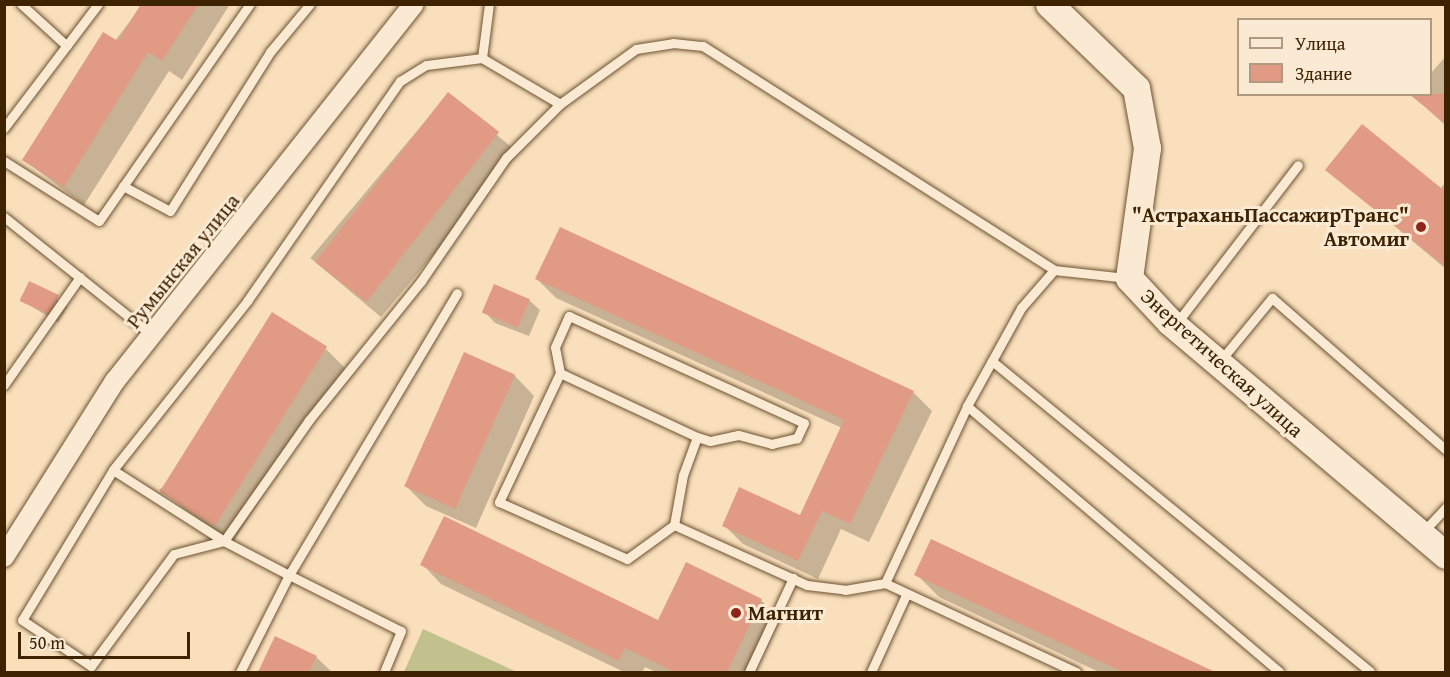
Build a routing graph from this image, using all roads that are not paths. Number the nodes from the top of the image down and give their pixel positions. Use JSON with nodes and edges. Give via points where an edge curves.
{"nodes":[{"id":1,"x":21,"y":4,"type":"edge"},
{"id":2,"x":98,"y":4,"type":"edge"},
{"id":3,"x":250,"y":4,"type":"edge"},
{"id":4,"x":310,"y":4,"type":"edge"},
{"id":5,"x":414,"y":4,"type":"edge"},
{"id":6,"x":489,"y":4,"type":"edge"},
{"id":7,"x":1049,"y":4,"type":"edge"},
{"id":8,"x":67,"y":46,"type":"junction"},
{"id":9,"x":482,"y":58,"type":"junction"},
{"id":10,"x":560,"y":104,"type":"junction"},
{"id":11,"x":4,"y":128,"type":"edge"},
{"id":12,"x":4,"y":161,"type":"edge"},
{"id":13,"x":1298,"y":165,"type":"dead end"},
{"id":14,"x":123,"y":186,"type":"junction"},
{"id":15,"x":4,"y":217,"type":"edge"},
{"id":16,"x":1053,"y":270,"type":"junction"},
{"id":17,"x":80,"y":277,"type":"junction"},
{"id":18,"x":1129,"y":278,"type":"junction"},
{"id":19,"x":458,"y":293,"type":"dead end"},
{"id":20,"x":1175,"y":326,"type":"junction"},
{"id":21,"x":154,"y":337,"type":"junction"},
{"id":22,"x":992,"y":361,"type":"junction"},
{"id":23,"x":1219,"y":363,"type":"junction"},
{"id":24,"x":560,"y":373,"type":"junction"},
{"id":25,"x":4,"y":385,"type":"edge"},
{"id":26,"x":967,"y":406,"type":"junction"},
{"id":27,"x":697,"y":437,"type":"junction"},
{"id":28,"x":1446,"y":450,"type":"edge"},
{"id":29,"x":113,"y":470,"type":"junction"},
{"id":30,"x":1446,"y":507,"type":"edge"},
{"id":31,"x":674,"y":525,"type":"junction"},
{"id":32,"x":1421,"y":534,"type":"junction"},
{"id":33,"x":224,"y":541,"type":"junction"},
{"id":34,"x":1446,"y":555,"type":"edge"},
{"id":35,"x":4,"y":557,"type":"edge"},
{"id":36,"x":289,"y":575,"type":"junction"},
{"id":37,"x":793,"y":578,"type":"junction"},
{"id":38,"x":885,"y":583,"type":"junction"},
{"id":39,"x":906,"y":595,"type":"junction"},
{"id":40,"x":240,"y":672,"type":"edge"},
{"id":41,"x":384,"y":672,"type":"edge"},
{"id":42,"x":749,"y":672,"type":"edge"},
{"id":43,"x":872,"y":672,"type":"edge"},
{"id":44,"x":1076,"y":672,"type":"edge"},
{"id":45,"x":1278,"y":672,"type":"edge"},
{"id":46,"x":1370,"y":672,"type":"edge"}],
"edges":[{"from":1,"to":8,"type":"lane"},
{"from":2,"to":8,"type":"lane"},
{"from":3,"to":14,"type":"lane"},
{"from":4,"to":14,"type":"lane","via":[[270,52],[170,211]]},
{"from":5,"to":21,"type":"street","name":"Румынская улица"},
{"from":6,"to":9,"type":"lane"},
{"from":7,"to":18,"type":"street","name":"Энергетическая улица","via":[[1136,88],[1147,148]]},
{"from":8,"to":11,"type":"lane"},
{"from":9,"to":10,"type":"lane"},
{"from":9,"to":29,"type":"lane","via":[[426,65],[400,81],[248,300]]},
{"from":10,"to":16,"type":"lane","via":[[636,49],[673,43],[703,46]]},
{"from":10,"to":33,"type":"lane","via":[[506,158],[422,281],[329,393]]},
{"from":12,"to":14,"type":"lane","via":[[99,221]]},
{"from":13,"to":20,"type":"lane"},
{"from":15,"to":17,"type":"lane"},
{"from":16,"to":18,"type":"lane"},
{"from":16,"to":22,"type":"lane","via":[[1021,308]]},
{"from":17,"to":21,"type":"lane"},
{"from":17,"to":25,"type":"lane"},
{"from":18,"to":20,"type":"street","name":"Энергетическая улица"},
{"from":19,"to":36,"type":"lane"},
{"from":20,"to":23,"type":"street","name":"Энергетическая улица"},
{"from":21,"to":35,"type":"street","name":"Румынская улица","via":[[115,381]]},
{"from":22,"to":26,"type":"lane"},
{"from":22,"to":46,"type":"lane"},
{"from":23,"to":28,"type":"lane","via":[[1272,298]]},
{"from":23,"to":32,"type":"street","name":"Энергетическая улица"},
{"from":24,"to":27,"type":"lane"},
{"from":24,"to":27,"type":"lane","via":[[555,347],[569,316],[804,423],[798,438],[772,444],[738,435],[710,441]]},
{"from":24,"to":31,"type":"lane","via":[[499,502],[627,559]]},
{"from":26,"to":38,"type":"lane"},
{"from":26,"to":45,"type":"lane"},
{"from":27,"to":31,"type":"lane","via":[[682,475]]},
{"from":29,"to":33,"type":"lane"},
{"from":29,"to":33,"type":"lane","via":[[22,620],[91,666],[174,554]]},
{"from":30,"to":32,"type":"lane"},
{"from":31,"to":37,"type":"lane"},
{"from":32,"to":34,"type":"street","name":"Энергетическая улица"},
{"from":33,"to":36,"type":"lane"},
{"from":36,"to":40,"type":"lane"},
{"from":36,"to":41,"type":"lane","via":[[401,631]]},
{"from":37,"to":38,"type":"lane","via":[[845,590]]},
{"from":37,"to":42,"type":"lane"},
{"from":38,"to":39,"type":"lane"},
{"from":39,"to":43,"type":"lane"},
{"from":39,"to":44,"type":"lane"}]}
